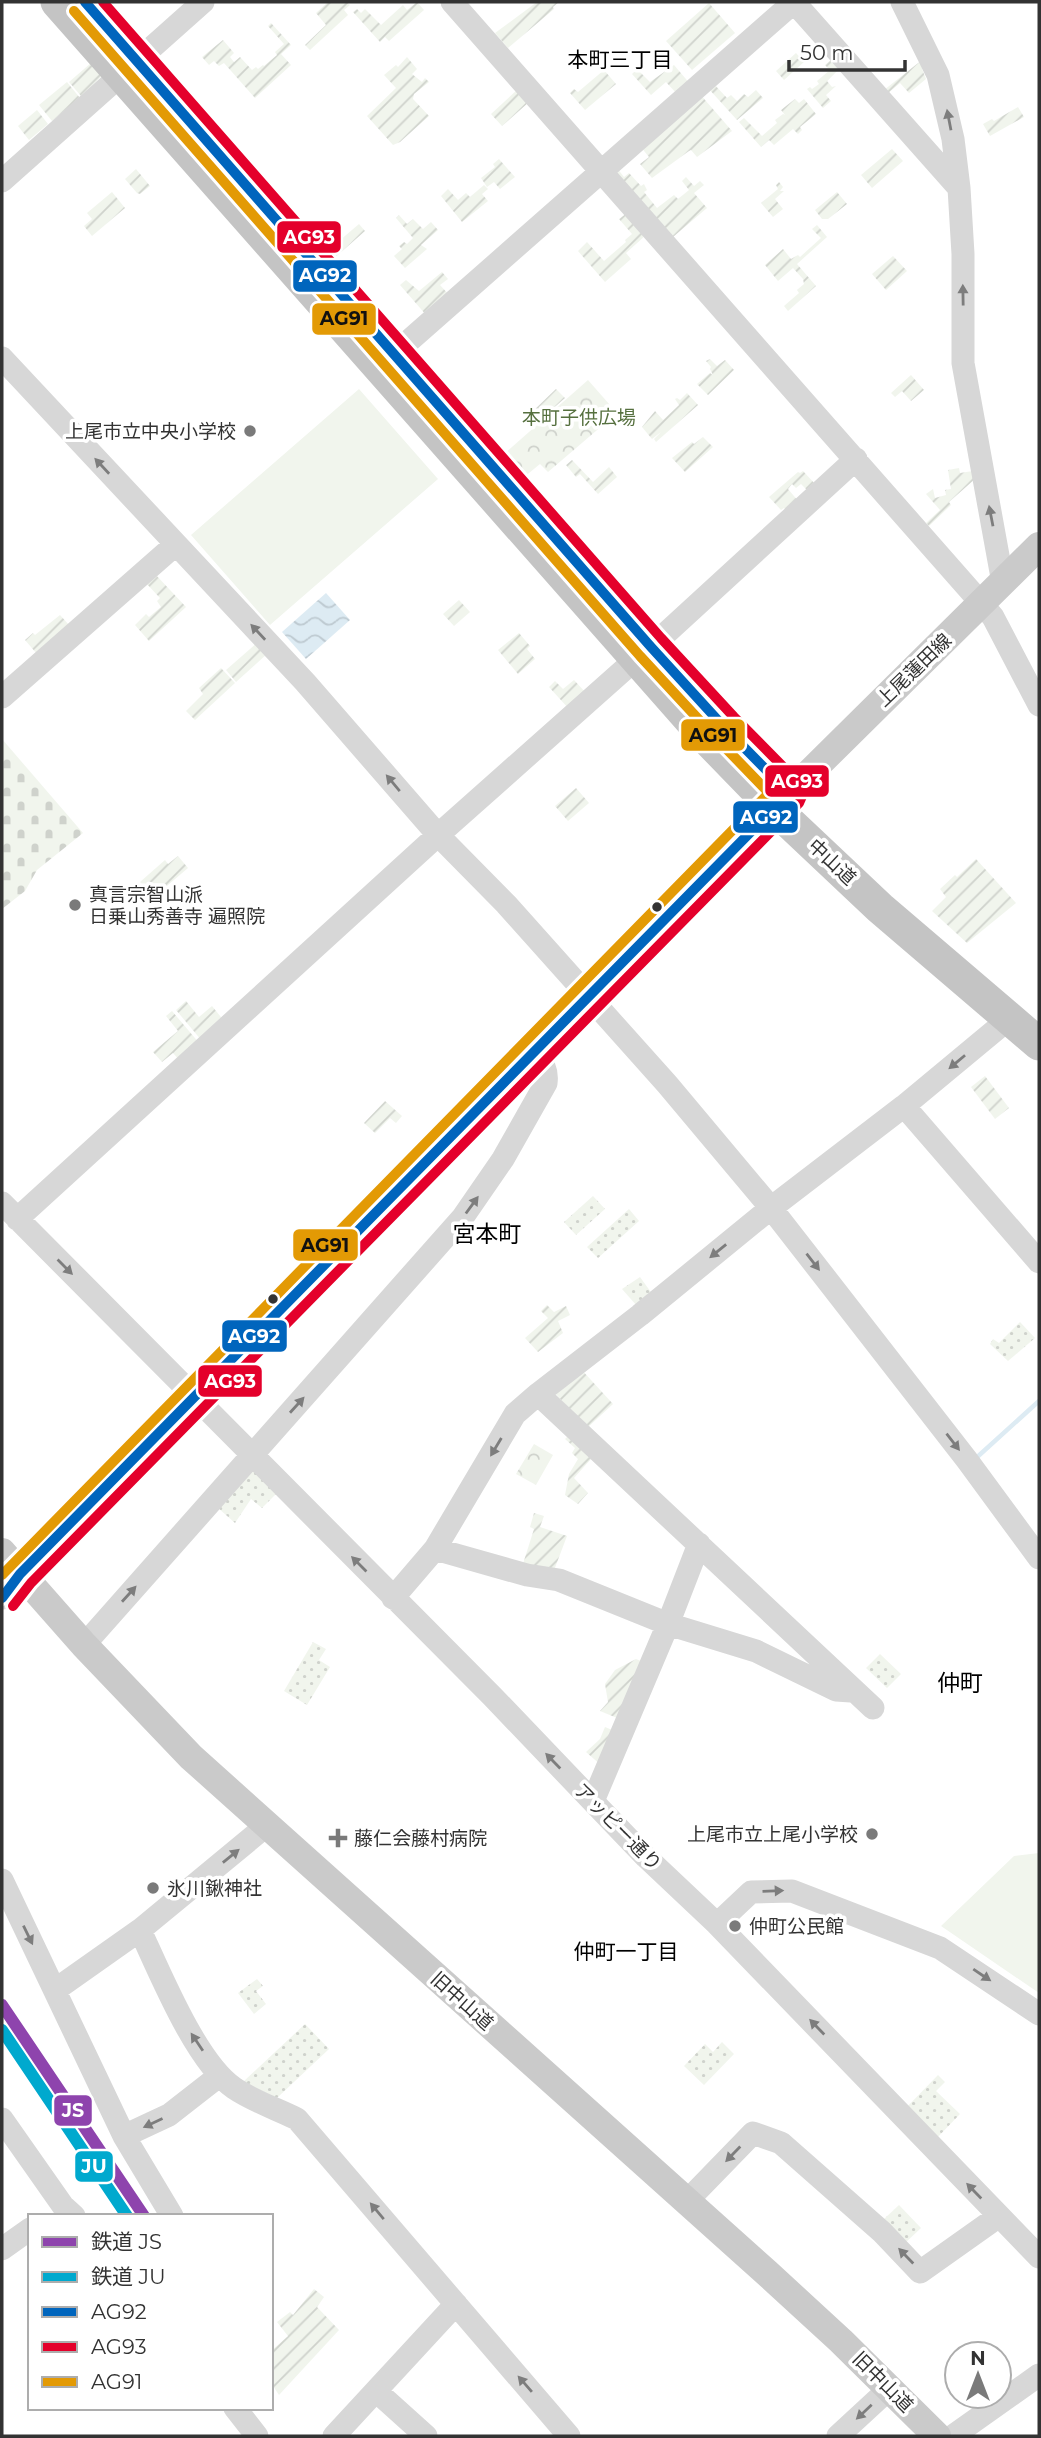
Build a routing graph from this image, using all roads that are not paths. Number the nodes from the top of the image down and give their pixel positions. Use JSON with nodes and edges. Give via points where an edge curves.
{"nodes":[{"id":1,"x":57,"y":2,"type":"edge"},
{"id":2,"x":85,"y":2,"type":"edge"},
{"id":3,"x":203,"y":2,"type":"edge"},
{"id":4,"x":452,"y":2,"type":"edge"},
{"id":5,"x":794,"y":2,"type":"edge"},
{"id":6,"x":902,"y":2,"type":"edge"},
{"id":7,"x":129,"y":67,"type":"junction"},
{"id":8,"x":601,"y":172,"type":"junction"},
{"id":9,"x":2,"y":181,"type":"edge"},
{"id":10,"x":959,"y":188,"type":"junction"},
{"id":11,"x":394,"y":354,"type":"junction"},
{"id":12,"x":2,"y":358,"type":"edge"},
{"id":13,"x":856,"y":459,"type":"junction"},
{"id":14,"x":175,"y":545,"type":"junction"},
{"id":15,"x":1039,"y":546,"type":"edge"},
{"id":16,"x":1003,"y":583,"type":"junction"},
{"id":17,"x":982,"y":604,"type":"junction"},
{"id":18,"x":644,"y":653,"type":"junction"},
{"id":19,"x":2,"y":697,"type":"edge"},
{"id":20,"x":1039,"y":705,"type":"edge"},
{"id":21,"x":782,"y":801,"type":"junction"},
{"id":22,"x":438,"y":835,"type":"junction"},
{"id":23,"x":589,"y":995,"type":"junction"},
{"id":24,"x":1025,"y":1019,"type":"edge"},
{"id":25,"x":1039,"y":1044,"type":"edge"},
{"id":26,"x":534,"y":1051,"type":"junction"},
{"id":27,"x":904,"y":1106,"type":"junction"},
{"id":28,"x":771,"y":1208,"type":"junction"},
{"id":29,"x":9,"y":1211,"type":"edge"},
{"id":30,"x":1039,"y":1262,"type":"edge"},
{"id":31,"x":538,"y":1394,"type":"junction"},
{"id":32,"x":195,"y":1398,"type":"junction"},
{"id":33,"x":252,"y":1456,"type":"junction"},
{"id":34,"x":699,"y":1545,"type":"junction"},
{"id":35,"x":435,"y":1549,"type":"junction"},
{"id":36,"x":2,"y":1552,"type":"edge"},
{"id":37,"x":1039,"y":1558,"type":"edge"},
{"id":38,"x":11,"y":1576,"type":"edge"},
{"id":39,"x":2,"y":1598,"type":"edge"},
{"id":40,"x":393,"y":1598,"type":"junction"},
{"id":41,"x":668,"y":1624,"type":"junction"},
{"id":42,"x":83,"y":1645,"type":"junction"},
{"id":43,"x":856,"y":1692,"type":"junction"},
{"id":44,"x":873,"y":1708,"type":"dead end"},
{"id":45,"x":593,"y":1801,"type":"junction"},
{"id":46,"x":267,"y":1826,"type":"junction"},
{"id":47,"x":2,"y":1880,"type":"edge"},
{"id":48,"x":718,"y":1924,"type":"junction"},
{"id":49,"x":140,"y":1930,"type":"junction"},
{"id":50,"x":55,"y":1990,"type":"junction"},
{"id":51,"x":1039,"y":2014,"type":"edge"},
{"id":52,"x":219,"y":2077,"type":"junction"},
{"id":53,"x":2,"y":2119,"type":"edge"},
{"id":54,"x":124,"y":2136,"type":"junction"},
{"id":55,"x":687,"y":2201,"type":"junction"},
{"id":56,"x":62,"y":2212,"type":"edge"},
{"id":57,"x":171,"y":2214,"type":"edge"},
{"id":58,"x":999,"y":2216,"type":"junction"},
{"id":59,"x":28,"y":2230,"type":"edge"},
{"id":60,"x":2,"y":2249,"type":"edge"},
{"id":61,"x":1039,"y":2257,"type":"edge"},
{"id":62,"x":456,"y":2304,"type":"junction"},
{"id":63,"x":1039,"y":2375,"type":"edge"},
{"id":64,"x":890,"y":2388,"type":"junction"},
{"id":65,"x":376,"y":2391,"type":"junction"},
{"id":66,"x":238,"y":2410,"type":"edge"},
{"id":67,"x":257,"y":2436,"type":"edge"},
{"id":68,"x":334,"y":2436,"type":"edge"},
{"id":69,"x":426,"y":2436,"type":"edge"},
{"id":70,"x":569,"y":2436,"type":"edge"},
{"id":71,"x":838,"y":2436,"type":"edge"},
{"id":72,"x":937,"y":2436,"type":"edge"},
{"id":73,"x":953,"y":2436,"type":"edge"}],
"edges":[{"from":1,"to":7,"type":"highway","name":"中山道"},
{"from":2,"to":7,"type":"highway","name":"中山道"},
{"from":3,"to":7,"type":"street"},
{"from":4,"to":8,"type":"street"},
{"from":5,"to":8,"type":"street"},
{"from":5,"to":10,"type":"street"},
{"from":10,"to":6,"type":"street","one_way":true,"via":[[938,75]]},
{"from":7,"to":9,"type":"street"},
{"from":7,"to":11,"type":"highway","name":"中山道"},
{"from":7,"to":18,"type":"highway","name":"中山道"},
{"from":8,"to":11,"type":"street"},
{"from":8,"to":13,"type":"street"},
{"from":16,"to":10,"type":"street","one_way":true,"via":[[963,363]]},
{"from":11,"to":18,"type":"highway","name":"中山道"},
{"from":14,"to":12,"type":"street","one_way":true},
{"from":13,"to":17,"type":"street"},
{"from":13,"to":18,"type":"street"},
{"from":14,"to":19,"type":"street"},
{"from":22,"to":14,"type":"street","one_way":true},
{"from":15,"to":16,"type":"main road","name":"上尾蓮田線"},
{"from":16,"to":17,"type":"main road","name":"上尾蓮田線"},
{"from":17,"to":20,"type":"street"},
{"from":17,"to":21,"type":"main road","name":"上尾蓮田線"},
{"from":18,"to":21,"type":"highway","name":"中山道","via":[[709,741]]},
{"from":18,"to":22,"type":"street"},
{"from":21,"to":23,"type":"main road","name":"上尾蓮田線"},
{"from":21,"to":24,"type":"highway","name":"中山道","via":[[880,908]]},
{"from":22,"to":23,"type":"street"},
{"from":22,"to":29,"type":"street"},
{"from":23,"to":26,"type":"main road","name":"上尾蓮田線"},
{"from":23,"to":28,"type":"street"},
{"from":24,"to":25,"type":"highway","name":"中山道"},
{"from":24,"to":27,"type":"street","one_way":true},
{"from":26,"to":32,"type":"main road","name":"上尾蓮田線"},
{"from":33,"to":26,"type":"street","one_way":true,"via":[[480,1193],[546,1083],[545,1068]]},
{"from":27,"to":28,"type":"street"},
{"from":27,"to":30,"type":"street"},
{"from":28,"to":31,"type":"street","one_way":true},
{"from":28,"to":37,"type":"street","one_way":true},
{"from":29,"to":32,"type":"street","name":"アッピー通り","one_way":true},
{"from":31,"to":34,"type":"street"},
{"from":31,"to":35,"type":"street","one_way":true,"via":[[515,1414]]},
{"from":32,"to":33,"type":"street","name":"アッピー通り"},
{"from":32,"to":38,"type":"main road","name":"上尾蓮田線"},
{"from":40,"to":33,"type":"street","name":"アッピー通り","one_way":true},
{"from":42,"to":33,"type":"street","one_way":true},
{"from":34,"to":41,"type":"street"},
{"from":34,"to":43,"type":"street"},
{"from":35,"to":40,"type":"street"},
{"from":35,"to":41,"type":"street","via":[[559,1580]]},
{"from":36,"to":38,"type":"main road","name":"旧中山道"},
{"from":38,"to":39,"type":"street"},
{"from":38,"to":42,"type":"main road","name":"旧中山道"},
{"from":45,"to":40,"type":"street","name":"アッピー通り","one_way":true},
{"from":41,"to":43,"type":"street","via":[[756,1651],[836,1690]]},
{"from":41,"to":45,"type":"street"},
{"from":42,"to":46,"type":"main road","name":"旧中山道","via":[[191,1757]]},
{"from":43,"to":44,"type":"street"},
{"from":45,"to":48,"type":"street","name":"アッピー通り"},
{"from":49,"to":46,"type":"street","one_way":true},
{"from":46,"to":55,"type":"main road","name":"旧中山道"},
{"from":47,"to":50,"type":"street","one_way":true},
{"from":48,"to":51,"type":"street","one_way":true,"via":[[751,1892],[792,1891],[940,1948]]},
{"from":58,"to":48,"type":"street","name":"アッピー通り","one_way":true},
{"from":49,"to":50,"type":"street"},
{"from":52,"to":49,"type":"street","one_way":true,"via":[[187,2029]]},
{"from":50,"to":54,"type":"street"},
{"from":52,"to":54,"type":"street","one_way":true,"via":[[169,2115]]},
{"from":62,"to":52,"type":"street","one_way":true,"via":[[297,2119]]},
{"from":53,"to":56,"type":"street"},
{"from":54,"to":57,"type":"street"},
{"from":58,"to":55,"type":"street","one_way":true,"via":[[920,2272],[781,2143],[753,2133]]},
{"from":55,"to":64,"type":"main road","name":"旧中山道"},
{"from":58,"to":61,"type":"street","name":"アッピー通り"},
{"from":59,"to":60,"type":"street"},
{"from":62,"to":65,"type":"street"},
{"from":70,"to":62,"type":"street","one_way":true},
{"from":63,"to":73,"type":"street"},
{"from":64,"to":71,"type":"street","one_way":true},
{"from":64,"to":72,"type":"main road","name":"旧中山道"},
{"from":65,"to":68,"type":"street"},
{"from":65,"to":69,"type":"street"},
{"from":66,"to":67,"type":"street"}]}
